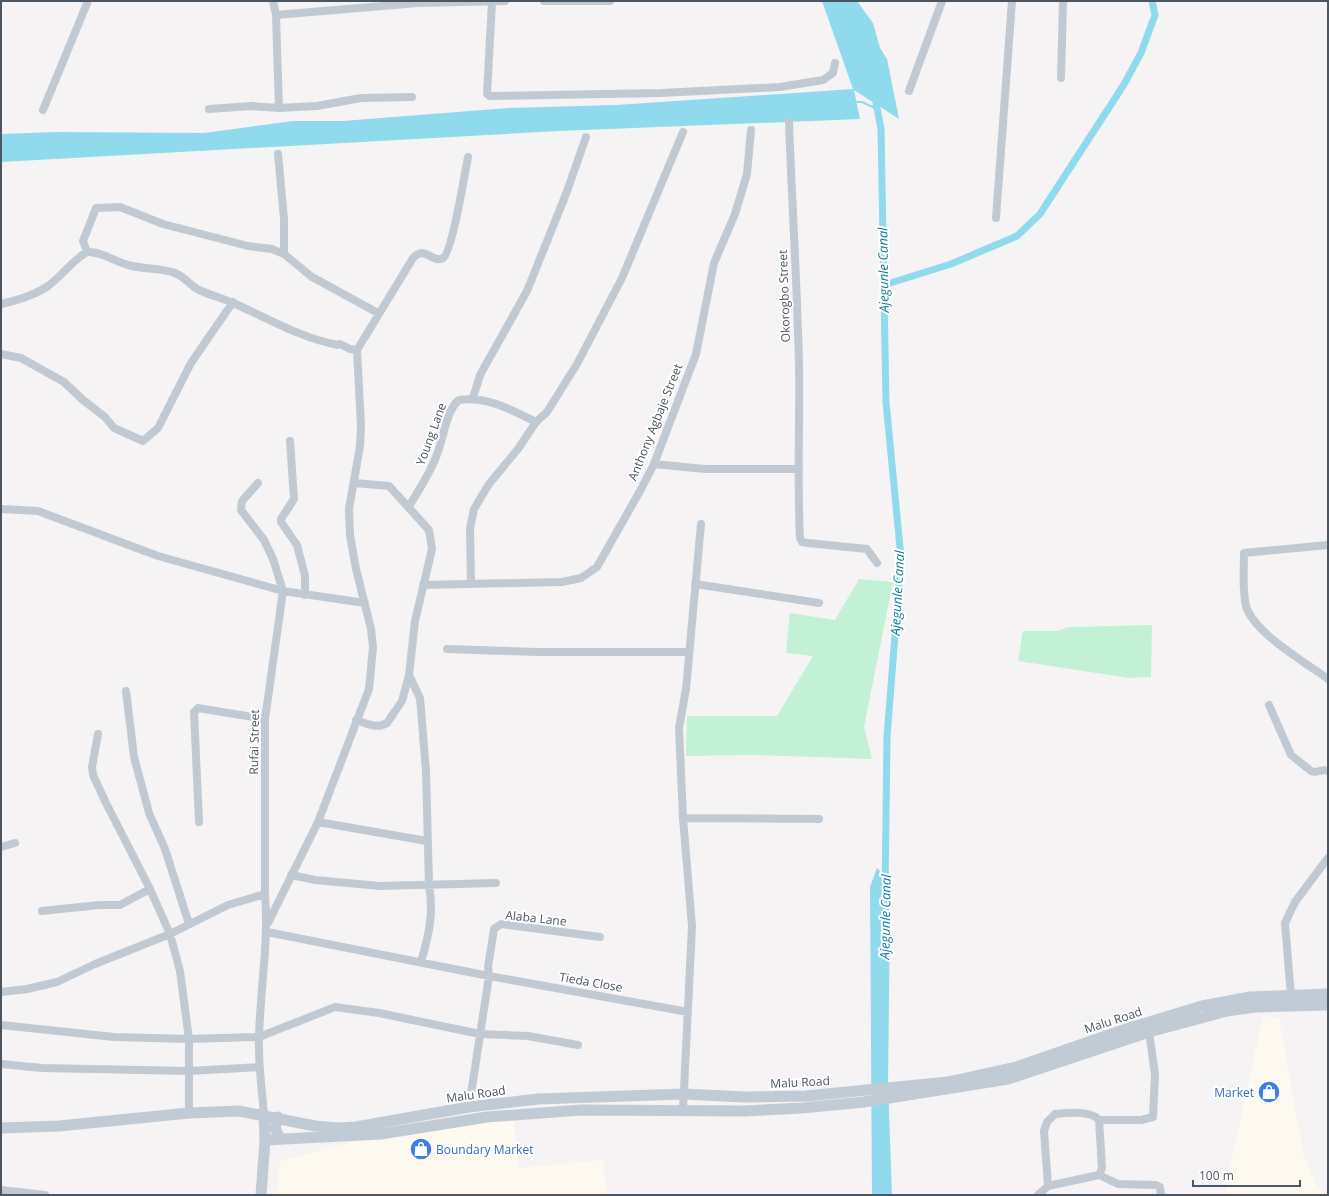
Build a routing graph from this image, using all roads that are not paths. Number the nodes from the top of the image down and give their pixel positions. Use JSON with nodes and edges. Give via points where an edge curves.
{"nodes":[{"id":1,"x":88,"y":1,"type":"edge"},
{"id":2,"x":273,"y":1,"type":"edge"},
{"id":3,"x":505,"y":1,"type":"edge"},
{"id":4,"x":544,"y":1,"type":"edge"},
{"id":5,"x":610,"y":1,"type":"edge"},
{"id":6,"x":942,"y":1,"type":"edge"},
{"id":7,"x":1012,"y":1,"type":"edge"},
{"id":8,"x":1063,"y":1,"type":"edge"},
{"id":9,"x":492,"y":2,"type":"edge"},
{"id":10,"x":276,"y":15,"type":"junction"},
{"id":11,"x":835,"y":63,"type":"dead end"},
{"id":12,"x":1061,"y":78,"type":"dead end"},
{"id":13,"x":909,"y":92,"type":"dead end"},
{"id":14,"x":412,"y":97,"type":"dead end"},
{"id":15,"x":209,"y":108,"type":"dead end"},
{"id":16,"x":279,"y":108,"type":"junction"},
{"id":17,"x":43,"y":110,"type":"dead end"},
{"id":18,"x":789,"y":122,"type":"dead end"},
{"id":19,"x":751,"y":130,"type":"dead end"},
{"id":20,"x":683,"y":132,"type":"dead end"},
{"id":21,"x":586,"y":138,"type":"dead end"},
{"id":22,"x":278,"y":154,"type":"dead end"},
{"id":23,"x":468,"y":157,"type":"dead end"},
{"id":24,"x":996,"y":218,"type":"dead end"},
{"id":25,"x":87,"y":252,"type":"junction"},
{"id":26,"x":284,"y":254,"type":"junction"},
{"id":27,"x":233,"y":302,"type":"junction"},
{"id":28,"x":1,"y":304,"type":"edge"},
{"id":29,"x":378,"y":313,"type":"junction"},
{"id":30,"x":357,"y":350,"type":"junction"},
{"id":31,"x":1,"y":354,"type":"edge"},
{"id":32,"x":473,"y":398,"type":"junction"},
{"id":33,"x":536,"y":422,"type":"junction"},
{"id":34,"x":290,"y":442,"type":"dead end"},
{"id":35,"x":654,"y":464,"type":"junction"},
{"id":36,"x":799,"y":469,"type":"junction"},
{"id":37,"x":258,"y":483,"type":"dead end"},
{"id":38,"x":354,"y":483,"type":"junction"},
{"id":39,"x":408,"y":506,"type":"junction"},
{"id":40,"x":1,"y":509,"type":"edge"},
{"id":41,"x":700,"y":524,"type":"dead end"},
{"id":42,"x":1328,"y":545,"type":"edge"},
{"id":43,"x":877,"y":563,"type":"dead end"},
{"id":44,"x":471,"y":584,"type":"junction"},
{"id":45,"x":695,"y":584,"type":"junction"},
{"id":46,"x":423,"y":585,"type":"junction"},
{"id":47,"x":284,"y":591,"type":"junction"},
{"id":48,"x":305,"y":595,"type":"junction"},
{"id":49,"x":819,"y":603,"type":"dead end"},
{"id":50,"x":364,"y":604,"type":"junction"},
{"id":51,"x":447,"y":649,"type":"dead end"},
{"id":52,"x":689,"y":652,"type":"junction"},
{"id":53,"x":409,"y":676,"type":"junction"},
{"id":54,"x":1328,"y":679,"type":"edge"},
{"id":55,"x":126,"y":691,"type":"dead end"},
{"id":56,"x":1269,"y":705,"type":"dead end"},
{"id":57,"x":265,"y":719,"type":"junction"},
{"id":58,"x":356,"y":720,"type":"junction"},
{"id":59,"x":98,"y":734,"type":"dead end"},
{"id":60,"x":1328,"y":771,"type":"edge"},
{"id":61,"x":683,"y":818,"type":"junction"},
{"id":62,"x":819,"y":819,"type":"dead end"},
{"id":63,"x":199,"y":822,"type":"dead end"},
{"id":64,"x":318,"y":822,"type":"junction"},
{"id":65,"x":427,"y":841,"type":"junction"},
{"id":66,"x":16,"y":843,"type":"dead end"},
{"id":67,"x":1,"y":847,"type":"edge"},
{"id":68,"x":1327,"y":861,"type":"edge"},
{"id":69,"x":291,"y":875,"type":"junction"},
{"id":70,"x":496,"y":883,"type":"dead end"},
{"id":71,"x":429,"y":885,"type":"junction"},
{"id":72,"x":150,"y":889,"type":"junction"},
{"id":73,"x":265,"y":894,"type":"junction"},
{"id":74,"x":42,"y":911,"type":"dead end"},
{"id":75,"x":268,"y":923,"type":"junction"},
{"id":76,"x":189,"y":924,"type":"junction"},
{"id":77,"x":267,"y":932,"type":"junction"},
{"id":78,"x":170,"y":934,"type":"junction"},
{"id":79,"x":600,"y":937,"type":"dead end"},
{"id":80,"x":421,"y":962,"type":"junction"},
{"id":81,"x":489,"y":976,"type":"junction"},
{"id":82,"x":1,"y":992,"type":"edge"},
{"id":83,"x":1328,"y":994,"type":"edge"},
{"id":84,"x":1291,"y":996,"type":"junction"},
{"id":85,"x":1328,"y":1005,"type":"edge"},
{"id":86,"x":1287,"y":1007,"type":"junction"},
{"id":87,"x":688,"y":1012,"type":"junction"},
{"id":88,"x":1,"y":1025,"type":"edge"},
{"id":89,"x":1149,"y":1032,"type":"junction"},
{"id":90,"x":480,"y":1034,"type":"junction"},
{"id":91,"x":1108,"y":1035,"type":"junction"},
{"id":92,"x":259,"y":1037,"type":"junction"},
{"id":93,"x":190,"y":1040,"type":"junction"},
{"id":94,"x":578,"y":1045,"type":"dead end"},
{"id":95,"x":1112,"y":1045,"type":"junction"},
{"id":96,"x":1,"y":1064,"type":"edge"},
{"id":97,"x":259,"y":1067,"type":"junction"},
{"id":98,"x":189,"y":1071,"type":"junction"},
{"id":99,"x":897,"y":1092,"type":"junction"},
{"id":100,"x":684,"y":1094,"type":"junction"},
{"id":101,"x":487,"y":1104,"type":"junction"},
{"id":102,"x":469,"y":1107,"type":"junction"},
{"id":103,"x":683,"y":1110,"type":"junction"},
{"id":104,"x":189,"y":1113,"type":"junction"},
{"id":105,"x":261,"y":1114,"type":"junction"},
{"id":106,"x":278,"y":1117,"type":"junction"},
{"id":107,"x":487,"y":1117,"type":"junction"},
{"id":108,"x":1099,"y":1120,"type":"junction"},
{"id":109,"x":1,"y":1128,"type":"edge"},
{"id":110,"x":280,"y":1139,"type":"junction"},
{"id":111,"x":265,"y":1140,"type":"junction"},
{"id":112,"x":1099,"y":1175,"type":"junction"},
{"id":113,"x":1048,"y":1186,"type":"junction"},
{"id":114,"x":1,"y":1190,"type":"edge"},
{"id":115,"x":45,"y":1195,"type":"edge"},
{"id":116,"x":261,"y":1195,"type":"edge"},
{"id":117,"x":1038,"y":1195,"type":"edge"},
{"id":118,"x":1161,"y":1195,"type":"edge"}],
"edges":[{"from":1,"to":17,"type":"street"},
{"from":2,"to":10,"type":"street"},
{"from":3,"to":9,"type":"street"},
{"from":4,"to":5,"type":"street"},
{"from":6,"to":13,"type":"street"},
{"from":7,"to":24,"type":"street"},
{"from":8,"to":12,"type":"street"},
{"from":9,"to":10,"type":"street","via":[[418,3]]},
{"from":9,"to":11,"type":"street","via":[[490,60],[486,87],[490,96],[661,93],[780,87],[823,80],[832,73]]},
{"from":10,"to":16,"type":"street"},
{"from":14,"to":16,"type":"street","via":[[361,98],[317,106]]},
{"from":15,"to":16,"type":"street"},
{"from":18,"to":36,"type":"street","name":"Okorogbo Street","via":[[799,356]]},
{"from":19,"to":35,"type":"street","name":"Anthony Agbaje Street","via":[[747,174],[735,214],[714,263],[696,354]]},
{"from":20,"to":33,"type":"street","via":[[622,278],[577,364],[547,412]]},
{"from":21,"to":32,"type":"street","via":[[527,291],[480,375]]},
{"from":22,"to":26,"type":"street","via":[[284,219]]},
{"from":23,"to":29,"type":"street","via":[[454,230],[446,255],[436,259],[423,252],[418,254]]},
{"from":25,"to":26,"type":"street","via":[[84,241],[96,208],[120,207],[163,224]]},
{"from":25,"to":27,"type":"street","via":[[95,251],[132,266],[172,272],[186,279],[192,286]]},
{"from":25,"to":28,"type":"street","via":[[76,258],[45,288]]},
{"from":26,"to":29,"type":"street","via":[[312,277]]},
{"from":27,"to":30,"type":"street","via":[[294,332]]},
{"from":27,"to":31,"type":"street","via":[[191,363],[158,428],[143,441],[114,428],[105,416],[64,382],[21,358]]},
{"from":29,"to":30,"type":"street"},
{"from":30,"to":38,"type":"street","via":[[361,426]]},
{"from":32,"to":33,"type":"street","name":"Young Lane","via":[[500,404]]},
{"from":32,"to":39,"type":"street","name":"Young Lane","via":[[459,400],[454,404],[431,470]]},
{"from":33,"to":44,"type":"street","via":[[489,484],[474,509],[470,528]]},
{"from":34,"to":48,"type":"street","via":[[294,499],[280,519],[297,545],[305,576]]},
{"from":35,"to":36,"type":"street","via":[[705,469]]},
{"from":35,"to":44,"type":"street","name":"Anthony Agbaje Street","via":[[597,567],[581,578],[562,582]]},
{"from":36,"to":43,"type":"street","name":"Okorogbo Street","via":[[802,542],[863,548],[870,551]]},
{"from":37,"to":47,"type":"street","via":[[242,501],[241,510],[264,540]]},
{"from":38,"to":39,"type":"street","via":[[389,486]]},
{"from":38,"to":50,"type":"street","via":[[350,503],[350,535]]},
{"from":39,"to":46,"type":"street","via":[[432,537],[432,549]]},
{"from":40,"to":47,"type":"street","via":[[38,511],[158,556]]},
{"from":41,"to":45,"type":"street"},
{"from":42,"to":54,"type":"street","via":[[1244,553],[1246,605],[1251,617],[1270,638]]},
{"from":44,"to":46,"type":"street","name":"Anthony Agbaje Street"},
{"from":45,"to":49,"type":"street"},
{"from":45,"to":52,"type":"street"},
{"from":46,"to":53,"type":"street","via":[[415,621]]},
{"from":47,"to":48,"type":"street"},
{"from":47,"to":57,"type":"street","name":"Rufai Street"},
{"from":48,"to":50,"type":"street"},
{"from":50,"to":58,"type":"street","via":[[371,629],[372,665],[369,688]]},
{"from":51,"to":52,"type":"street"},
{"from":52,"to":61,"type":"street","via":[[686,689],[678,728]]},
{"from":53,"to":58,"type":"street","via":[[402,701],[387,723],[379,727]]},
{"from":53,"to":65,"type":"street","via":[[420,698],[426,771]]},
{"from":55,"to":76,"type":"street","via":[[134,757],[149,813],[165,849]]},
{"from":56,"to":60,"type":"street","via":[[1291,755],[1311,771]]},
{"from":57,"to":63,"type":"street","via":[[198,708],[194,712]]},
{"from":57,"to":73,"type":"street","name":"Rufai Street"},
{"from":58,"to":64,"type":"street"},
{"from":59,"to":72,"type":"street","via":[[92,762],[93,775]]},
{"from":61,"to":62,"type":"street"},
{"from":61,"to":87,"type":"street","via":[[692,926]]},
{"from":64,"to":65,"type":"street"},
{"from":64,"to":69,"type":"street"},
{"from":65,"to":71,"type":"street"},
{"from":66,"to":67,"type":"street"},
{"from":68,"to":84,"type":"street","via":[[1296,902],[1285,923]]},
{"from":69,"to":71,"type":"street","via":[[315,880],[380,886]]},
{"from":69,"to":75,"type":"street"},
{"from":70,"to":71,"type":"street"},
{"from":71,"to":80,"type":"street","via":[[432,916]]},
{"from":72,"to":74,"type":"street","via":[[120,906],[92,905]]},
{"from":72,"to":78,"type":"street"},
{"from":73,"to":75,"type":"street","name":"Rufai Street"},
{"from":73,"to":76,"type":"street","via":[[228,905]]},
{"from":75,"to":77,"type":"street"},
{"from":76,"to":78,"type":"street"},
{"from":77,"to":80,"type":"street","name":"Tieda Close"},
{"from":77,"to":92,"type":"street"},
{"from":78,"to":82,"type":"street","via":[[56,982]]},
{"from":78,"to":93,"type":"street","via":[[180,971]]},
{"from":79,"to":81,"type":"street","name":"Alaba Lane","via":[[501,924],[494,929]]},
{"from":80,"to":81,"type":"street","name":"Tieda Close"},
{"from":81,"to":87,"type":"street","name":"Tieda Close"},
{"from":81,"to":90,"type":"street","name":"Alaba Lane"},
{"from":83,"to":84,"type":"main road","name":"Malu Road"},
{"from":84,"to":86,"type":"street"},
{"from":84,"to":91,"type":"main road","name":"Malu Road","via":[[1250,997],[1221,1002],[1175,1013]]},
{"from":85,"to":86,"type":"main road","name":"Malu Road"},
{"from":86,"to":89,"type":"main road","name":"Malu Road","via":[[1255,1007],[1226,1011]]},
{"from":87,"to":100,"type":"street"},
{"from":88,"to":93,"type":"street","via":[[114,1037]]},
{"from":89,"to":95,"type":"main road","name":"Malu Road"},
{"from":89,"to":108,"type":"street","via":[[1155,1074],[1153,1117],[1141,1120]]},
{"from":90,"to":92,"type":"street","via":[[379,1013],[335,1007]]},
{"from":90,"to":94,"type":"street","via":[[528,1036]]},
{"from":90,"to":102,"type":"street","name":"Alaba Lane"},
{"from":91,"to":95,"type":"main road"},
{"from":91,"to":99,"type":"main road","name":"Malu Road","via":[[1016,1067]]},
{"from":92,"to":93,"type":"street"},
{"from":92,"to":97,"type":"street"},
{"from":93,"to":98,"type":"street"},
{"from":95,"to":99,"type":"main road","name":"Malu Road","via":[[1008,1079]]},
{"from":96,"to":98,"type":"street","via":[[42,1068]]},
{"from":97,"to":98,"type":"street"},
{"from":97,"to":105,"type":"street"},
{"from":98,"to":104,"type":"street"},
{"from":99,"to":100,"type":"main road","name":"Malu Road","via":[[864,1090],[806,1096],[744,1097]]},
{"from":99,"to":103,"type":"main road","name":"Malu Road","via":[[864,1102],[802,1108],[744,1111]]},
{"from":100,"to":101,"type":"main road","name":"Malu Road","via":[[570,1097]]},
{"from":100,"to":103,"type":"street"},
{"from":101,"to":102,"type":"main road","name":"Malu Road"},
{"from":101,"to":107,"type":"main road"},
{"from":102,"to":106,"type":"main road","name":"Malu Road","via":[[337,1128]]},
{"from":103,"to":107,"type":"main road","name":"Malu Road","via":[[581,1110]]},
{"from":104,"to":105,"type":"main road","name":"Malu Road","via":[[239,1110]]},
{"from":104,"to":109,"type":"main road","name":"Malu Road","via":[[59,1126]]},
{"from":105,"to":106,"type":"main road","name":"Malu Road"},
{"from":105,"to":111,"type":"main road"},
{"from":106,"to":110,"type":"main road","via":[[275,1128]]},
{"from":107,"to":110,"type":"main road","name":"Malu Road","via":[[381,1134]]},
{"from":108,"to":112,"type":"street","via":[[1102,1168]]},
{"from":108,"to":113,"type":"street","via":[[1093,1114],[1066,1113],[1055,1114],[1047,1122],[1044,1131]]},
{"from":110,"to":111,"type":"main road","name":"Malu Road"},
{"from":111,"to":116,"type":"main road"},
{"from":112,"to":113,"type":"street"},
{"from":112,"to":118,"type":"street","via":[[1118,1184],[1156,1185],[1160,1187]]},
{"from":113,"to":117,"type":"street"},
{"from":114,"to":115,"type":"street"}]}
